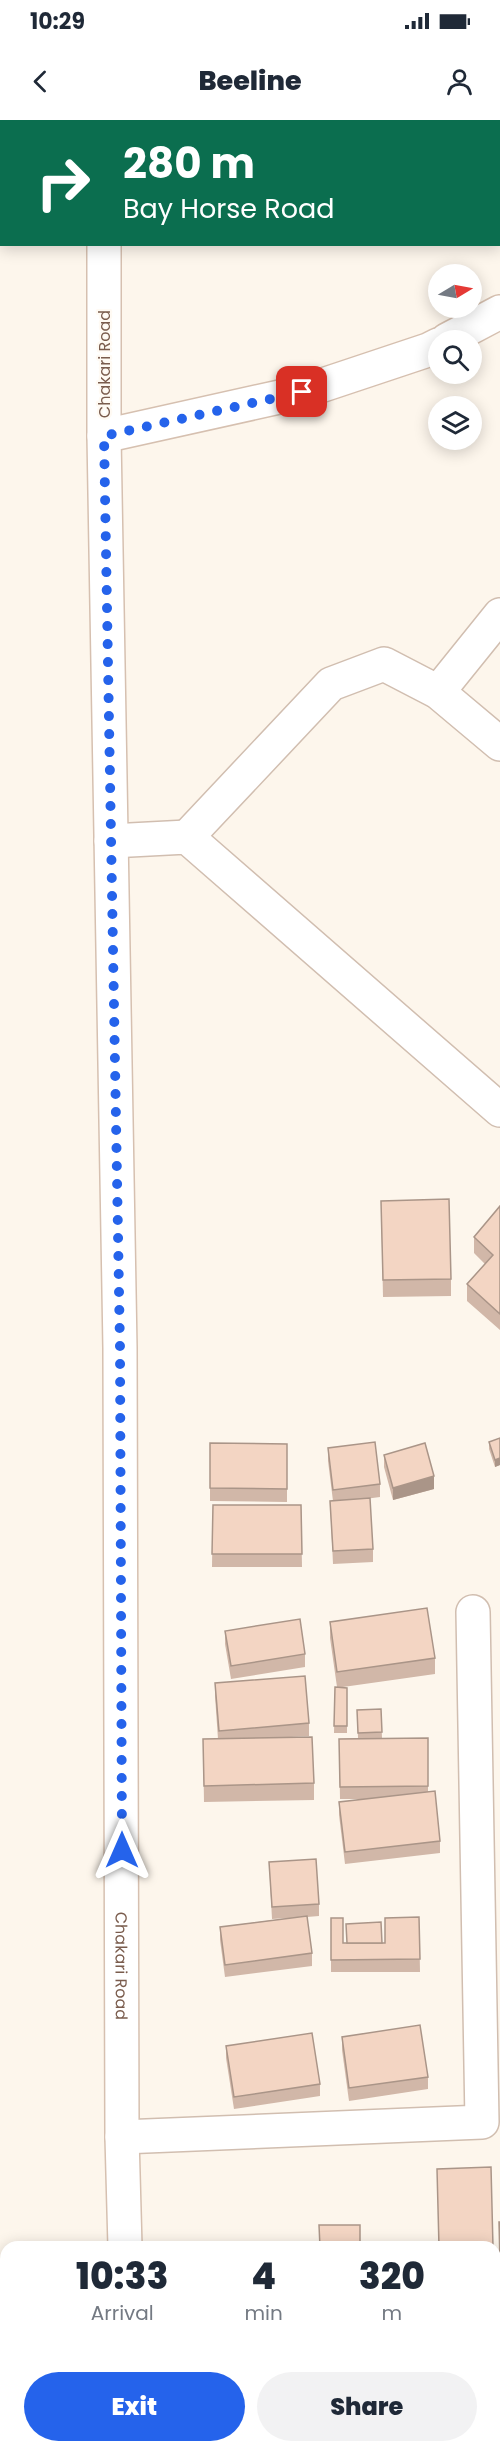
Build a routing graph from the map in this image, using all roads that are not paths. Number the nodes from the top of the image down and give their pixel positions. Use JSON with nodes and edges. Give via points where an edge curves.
{"nodes":[{"id":1,"x":104,"y":246,"type":"edge"},
{"id":2,"x":500,"y":312,"type":"edge"},
{"id":3,"x":466,"y":330,"type":"edge"},
{"id":4,"x":428,"y":351,"type":"edge"},
{"id":5,"x":104,"y":436,"type":"junction"},
{"id":6,"x":500,"y":615,"type":"edge"},
{"id":7,"x":438,"y":692,"type":"junction"},
{"id":8,"x":500,"y":744,"type":"edge"},
{"id":9,"x":187,"y":837,"type":"junction"},
{"id":10,"x":111,"y":841,"type":"junction"},
{"id":11,"x":500,"y":1110,"type":"edge"},
{"id":12,"x":473,"y":1612,"type":"dead end"},
{"id":13,"x":122,"y":2138,"type":"junction"},
{"id":14,"x":125,"y":2241,"type":"edge"}],
"edges":[{"from":1,"to":5,"type":"street","name":"Chakari Road"},
{"from":2,"to":3,"type":"street"},
{"from":4,"to":5,"type":"street","via":[[302,392]]},
{"from":5,"to":10,"type":"street","name":"Chakari Road"},
{"from":6,"to":7,"type":"street"},
{"from":7,"to":8,"type":"street"},
{"from":7,"to":9,"type":"street","via":[[384,664],[331,684]]},
{"from":9,"to":10,"type":"street"},
{"from":9,"to":11,"type":"street"},
{"from":10,"to":13,"type":"street","name":"Chakari Road","via":[[120,1348]]},
{"from":12,"to":13,"type":"street","via":[[482,2122]]},
{"from":13,"to":14,"type":"street","name":"Chakari Road"}]}
